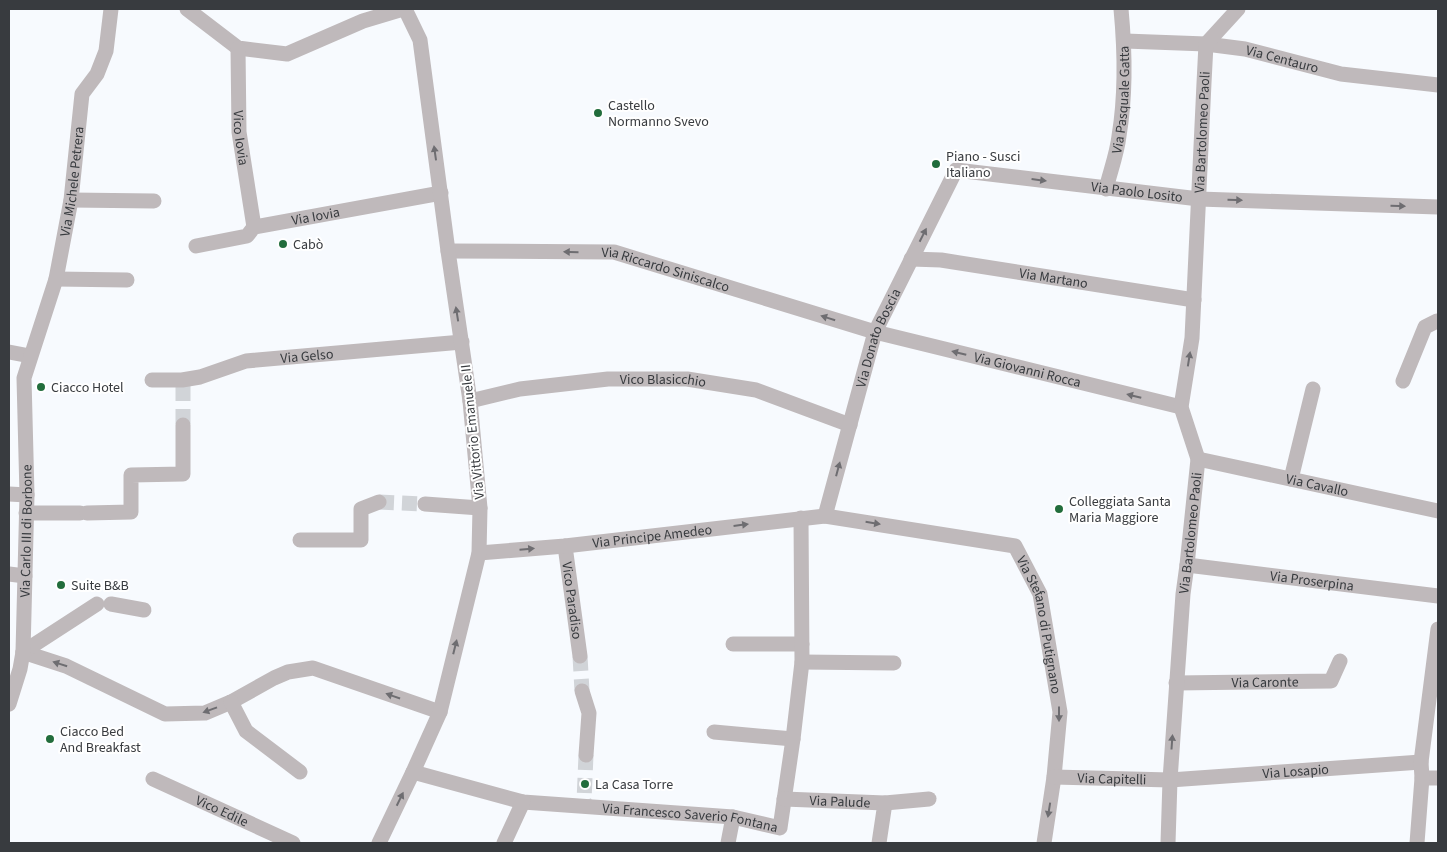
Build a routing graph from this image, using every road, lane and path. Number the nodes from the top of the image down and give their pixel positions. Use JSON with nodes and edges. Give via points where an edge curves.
{"nodes":[{"id":1,"x":111,"y":9,"type":"edge"},
{"id":2,"x":187,"y":9,"type":"edge"},
{"id":3,"x":404,"y":9,"type":"edge"},
{"id":4,"x":1121,"y":9,"type":"edge"},
{"id":5,"x":1238,"y":9,"type":"edge"},
{"id":6,"x":1124,"y":41,"type":"junction"},
{"id":7,"x":1206,"y":44,"type":"junction"},
{"id":8,"x":238,"y":48,"type":"junction"},
{"id":9,"x":1438,"y":85,"type":"edge"},
{"id":10,"x":956,"y":170,"type":"joint"},
{"id":11,"x":1106,"y":189,"type":"junction"},
{"id":12,"x":441,"y":193,"type":"junction"},
{"id":13,"x":1199,"y":199,"type":"junction"},
{"id":14,"x":71,"y":200,"type":"junction"},
{"id":15,"x":154,"y":201,"type":"dead end"},
{"id":16,"x":1438,"y":207,"type":"edge"},
{"id":17,"x":254,"y":226,"type":"junction"},
{"id":18,"x":196,"y":246,"type":"dead end"},
{"id":19,"x":448,"y":251,"type":"junction"},
{"id":20,"x":912,"y":259,"type":"junction"},
{"id":21,"x":56,"y":279,"type":"junction"},
{"id":22,"x":127,"y":280,"type":"dead end"},
{"id":23,"x":1194,"y":300,"type":"junction"},
{"id":24,"x":1438,"y":319,"type":"edge"},
{"id":25,"x":875,"y":332,"type":"junction"},
{"id":26,"x":462,"y":342,"type":"junction"},
{"id":27,"x":9,"y":352,"type":"edge"},
{"id":28,"x":30,"y":356,"type":"junction"},
{"id":29,"x":152,"y":380,"type":"dead end"},
{"id":30,"x":1403,"y":381,"type":"dead end"},
{"id":31,"x":1313,"y":389,"type":"dead end"},
{"id":32,"x":470,"y":401,"type":"junction"},
{"id":33,"x":1181,"y":407,"type":"junction"},
{"id":34,"x":183,"y":425,"type":"tunnel mouth"},
{"id":35,"x":850,"y":425,"type":"junction"},
{"id":36,"x":1198,"y":459,"type":"junction"},
{"id":37,"x":1291,"y":479,"type":"junction"},
{"id":38,"x":9,"y":494,"type":"edge"},
{"id":39,"x":27,"y":495,"type":"junction"},
{"id":40,"x":379,"y":502,"type":"tunnel mouth"},
{"id":41,"x":425,"y":504,"type":"tunnel mouth"},
{"id":42,"x":480,"y":508,"type":"junction"},
{"id":43,"x":1438,"y":511,"type":"edge"},
{"id":44,"x":26,"y":513,"type":"junction"},
{"id":45,"x":825,"y":516,"type":"junction"},
{"id":46,"x":801,"y":518,"type":"junction"},
{"id":47,"x":300,"y":540,"type":"dead end"},
{"id":48,"x":565,"y":546,"type":"junction"},
{"id":49,"x":479,"y":553,"type":"junction"},
{"id":50,"x":1187,"y":565,"type":"junction"},
{"id":51,"x":9,"y":574,"type":"edge"},
{"id":52,"x":25,"y":576,"type":"junction"},
{"id":53,"x":1438,"y":596,"type":"edge"},
{"id":54,"x":144,"y":610,"type":"dead end"},
{"id":55,"x":16,"y":616,"type":"edge"},
{"id":56,"x":1438,"y":629,"type":"edge"},
{"id":57,"x":733,"y":644,"type":"dead end"},
{"id":58,"x":802,"y":644,"type":"junction"},
{"id":59,"x":23,"y":652,"type":"junction"},
{"id":60,"x":580,"y":656,"type":"tunnel mouth"},
{"id":61,"x":1340,"y":661,"type":"dead end"},
{"id":62,"x":802,"y":662,"type":"junction"},
{"id":63,"x":894,"y":663,"type":"dead end"},
{"id":64,"x":1176,"y":683,"type":"junction"},
{"id":65,"x":582,"y":691,"type":"tunnel mouth"},
{"id":66,"x":231,"y":702,"type":"junction"},
{"id":67,"x":9,"y":704,"type":"edge"},
{"id":68,"x":440,"y":712,"type":"junction"},
{"id":69,"x":714,"y":732,"type":"dead end"},
{"id":70,"x":793,"y":739,"type":"junction"},
{"id":71,"x":586,"y":755,"type":"tunnel mouth"},
{"id":72,"x":1421,"y":762,"type":"junction"},
{"id":73,"x":300,"y":772,"type":"dead end"},
{"id":74,"x":413,"y":772,"type":"junction"},
{"id":75,"x":1054,"y":777,"type":"junction"},
{"id":76,"x":1422,"y":778,"type":"junction"},
{"id":77,"x":1438,"y":778,"type":"edge"},
{"id":78,"x":153,"y":779,"type":"dead end"},
{"id":79,"x":1170,"y":780,"type":"junction"},
{"id":80,"x":784,"y":799,"type":"junction"},
{"id":81,"x":929,"y":799,"type":"dead end"},
{"id":82,"x":524,"y":802,"type":"junction"},
{"id":83,"x":885,"y":803,"type":"junction"},
{"id":84,"x":733,"y":817,"type":"junction"},
{"id":85,"x":293,"y":843,"type":"edge"},
{"id":86,"x":379,"y":843,"type":"edge"},
{"id":87,"x":504,"y":843,"type":"edge"},
{"id":88,"x":728,"y":843,"type":"edge"},
{"id":89,"x":879,"y":843,"type":"edge"},
{"id":90,"x":1044,"y":843,"type":"edge"},
{"id":91,"x":1168,"y":843,"type":"edge"},
{"id":92,"x":1418,"y":843,"type":"edge"}],
"edges":[{"from":1,"to":14,"type":"street","name":"Via Michele Petrera","via":[[106,51],[97,74],[82,94]]},
{"from":2,"to":8,"type":"street"},
{"from":3,"to":8,"type":"street","via":[[363,21],[287,54]]},
{"from":12,"to":3,"type":"street","name":"Via Vittorio Emanuele II","one_way":true,"via":[[420,40]]},
{"from":4,"to":6,"type":"street","name":"Via Pasquale Gatta"},
{"from":5,"to":7,"type":"street"},
{"from":6,"to":7,"type":"street","name":"Via Centauro"},
{"from":6,"to":11,"type":"street","name":"Via Pasquale Gatta","via":[[1119,137]]},
{"from":7,"to":9,"type":"street","name":"Via Centauro","via":[[1245,50],[1341,74]]},
{"from":7,"to":13,"type":"street","name":"Via Bartolomeo Paoli"},
{"from":8,"to":17,"type":"street","name":"Vico Iovia","via":[[239,132]]},
{"from":10,"to":11,"type":"street","name":"Via Paolo Losito","one_way":true},
{"from":20,"to":10,"type":"street","name":"Via Donato Boscia","one_way":true},
{"from":11,"to":13,"type":"street","name":"Via Paolo Losito"},
{"from":12,"to":17,"type":"street","name":"Via Iovia"},
{"from":12,"to":19,"type":"street","name":"Via Vittorio Emanuele II"},
{"from":13,"to":16,"type":"street","name":"Via Paolo Losito","one_way":true},
{"from":13,"to":23,"type":"street","name":"Via Bartolomeo Paoli"},
{"from":14,"to":15,"type":"street"},
{"from":14,"to":21,"type":"street","name":"Via Michele Petrera"},
{"from":17,"to":18,"type":"street","name":"Via Iovia","via":[[247,236]]},
{"from":25,"to":19,"type":"street","name":"Via Riccardo Siniscalco","one_way":true,"via":[[614,252]]},
{"from":26,"to":19,"type":"street","name":"Via Vittorio Emanuele II","one_way":true},
{"from":20,"to":23,"type":"street","name":"Via Martano","via":[[941,260]]},
{"from":20,"to":25,"type":"street","name":"Via Donato Boscia"},
{"from":21,"to":22,"type":"street"},
{"from":21,"to":28,"type":"street","name":"Via Michele Petrera"},
{"from":33,"to":23,"type":"street","name":"Via Bartolomeo Paoli","one_way":true,"via":[[1192,338]]},
{"from":24,"to":30,"type":"street","via":[[1425,327]]},
{"from":33,"to":25,"type":"street","name":"Via Giovanni Rocca","one_way":true},
{"from":25,"to":35,"type":"street","name":"Via Donato Boscia"},
{"from":26,"to":29,"type":"street","name":"Via Gelso","via":[[246,361],[182,383]]},
{"from":26,"to":32,"type":"street","name":"Via Vittorio Emanuele II"},
{"from":27,"to":28,"type":"street"},
{"from":28,"to":39,"type":"street","name":"Via Carlo III di Borbone","via":[[24,378]]},
{"from":31,"to":37,"type":"street"},
{"from":32,"to":35,"type":"street","name":"Vico Blasicchio","via":[[520,389],[598,380],[687,379],[756,390]]},
{"from":32,"to":42,"type":"street","name":"Via Vittorio Emanuele II"},
{"from":33,"to":36,"type":"street","name":"Via Bartolomeo Paoli"},
{"from":34,"to":44,"type":"street","via":[[183,474],[130,475],[131,512]]},
{"from":45,"to":35,"type":"street","name":"Via Donato Boscia","one_way":true},
{"from":36,"to":37,"type":"street","name":"Via Cavallo"},
{"from":36,"to":50,"type":"street","name":"Via Bartolomeo Paoli"},
{"from":37,"to":43,"type":"street","name":"Via Cavallo"},
{"from":38,"to":39,"type":"street"},
{"from":39,"to":44,"type":"street","name":"Via Carlo III di Borbone"},
{"from":40,"to":47,"type":"street","via":[[361,509],[361,540]]},
{"from":41,"to":42,"type":"street"},
{"from":42,"to":49,"type":"street","name":"Via Vittorio Emanuele II"},
{"from":44,"to":52,"type":"street","name":"Via Carlo III di Borbone"},
{"from":45,"to":46,"type":"street","name":"Via Principe Amedeo"},
{"from":45,"to":75,"type":"street","name":"Via Stefano di Putignano","one_way":true,"via":[[1015,546],[1040,594],[1060,712]]},
{"from":48,"to":46,"type":"street","name":"Via Principe Amedeo","one_way":true},
{"from":46,"to":58,"type":"street","name":"Via Francesco Saverio Fontana"},
{"from":49,"to":48,"type":"street","name":"Via Principe Amedeo","one_way":true},
{"from":48,"to":60,"type":"street","name":"Vico Paradiso"},
{"from":68,"to":49,"type":"street","name":"Via Vittorio Emanuele II","one_way":true},
{"from":50,"to":53,"type":"street","name":"Via Proserpina"},
{"from":50,"to":64,"type":"street","name":"Via Bartolomeo Paoli"},
{"from":51,"to":52,"type":"street"},
{"from":52,"to":55,"type":"street","name":"Via Carlo III di Borbone"},
{"from":54,"to":59,"type":"street","via":[[104,604]]},
{"from":55,"to":59,"type":"street","name":"Via Carlo III di Borbone"},
{"from":56,"to":72,"type":"street"},
{"from":57,"to":58,"type":"street"},
{"from":58,"to":62,"type":"street","name":"Via Francesco Saverio Fontana"},
{"from":66,"to":59,"type":"street","one_way":true,"via":[[205,713],[165,714],[66,666]]},
{"from":59,"to":67,"type":"street","name":"Via Carlo III di Borbone"},
{"from":61,"to":64,"type":"street","name":"Via Caronte","via":[[1331,681]]},
{"from":62,"to":63,"type":"street"},
{"from":62,"to":70,"type":"street","name":"Via Francesco Saverio Fontana"},
{"from":79,"to":64,"type":"street","name":"Via Bartolomeo Paoli","one_way":true},
{"from":65,"to":71,"type":"street","via":[[589,713]]},
{"from":68,"to":66,"type":"street","one_way":true,"via":[[313,668],[288,672]]},
{"from":66,"to":73,"type":"street","via":[[246,731]]},
{"from":68,"to":74,"type":"street","name":"Via Vittorio Emanuele II"},
{"from":69,"to":70,"type":"street"},
{"from":70,"to":80,"type":"street","name":"Via Francesco Saverio Fontana"},
{"from":72,"to":76,"type":"street"},
{"from":72,"to":79,"type":"street","name":"Via Losapio"},
{"from":74,"to":82,"type":"street","name":"Via Francesco Saverio Fontana"},
{"from":86,"to":74,"type":"street","name":"Via Vittorio Emanuele II","one_way":true},
{"from":75,"to":79,"type":"street","name":"Via Capitelli"},
{"from":75,"to":90,"type":"street","one_way":true},
{"from":76,"to":77,"type":"street"},
{"from":76,"to":92,"type":"street"},
{"from":78,"to":85,"type":"street","name":"Vico Edile"},
{"from":79,"to":91,"type":"street","name":"Via Bartolomeo Paoli"},
{"from":80,"to":83,"type":"street","name":"Via Palude"},
{"from":80,"to":84,"type":"street","name":"Via Francesco Saverio Fontana","via":[[780,828]]},
{"from":81,"to":83,"type":"street"},
{"from":82,"to":84,"type":"street","name":"Via Francesco Saverio Fontana"},
{"from":82,"to":87,"type":"street"},
{"from":83,"to":89,"type":"street","name":"Via Palude"},
{"from":84,"to":88,"type":"street"}]}
